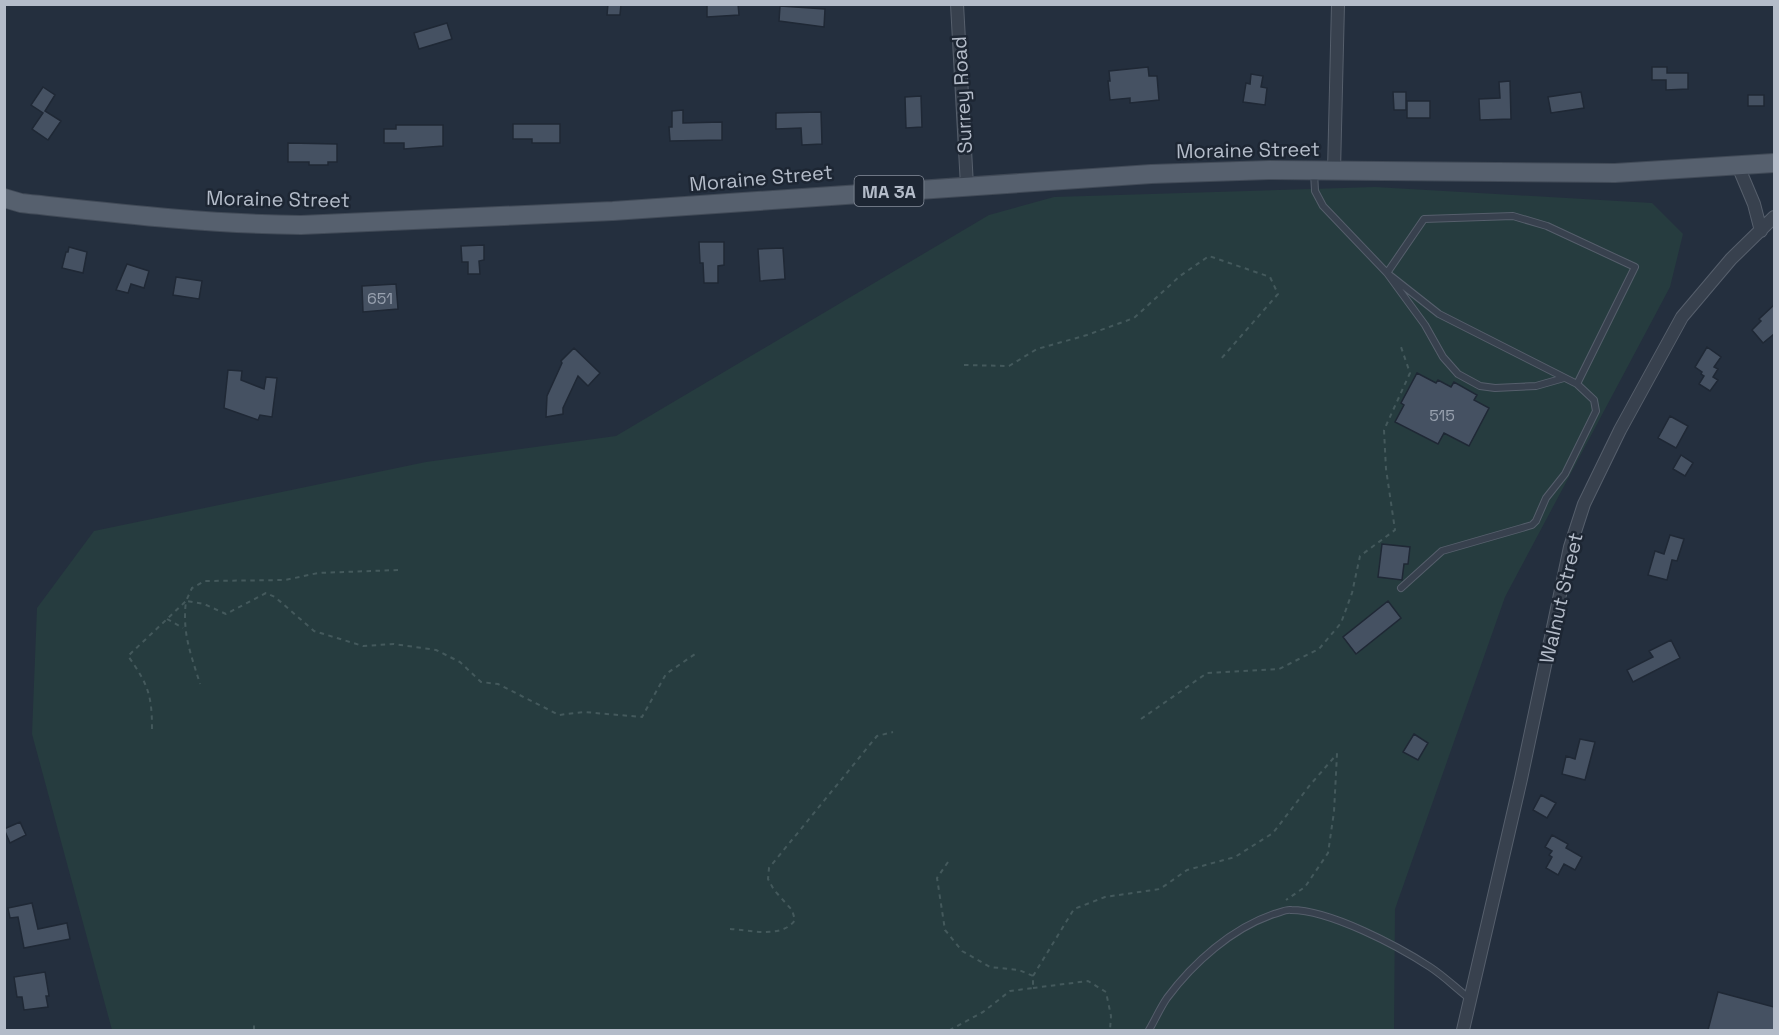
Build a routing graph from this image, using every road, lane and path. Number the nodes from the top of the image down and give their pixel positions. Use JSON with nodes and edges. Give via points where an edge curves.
{"nodes":[{"id":1,"x":957,"y":4,"type":"edge"},
{"id":2,"x":1338,"y":4,"type":"edge"},
{"id":3,"x":1774,"y":163,"type":"edge"},
{"id":4,"x":1738,"y":166,"type":"junction"},
{"id":5,"x":1314,"y":171,"type":"junction"},
{"id":6,"x":1334,"y":171,"type":"junction"},
{"id":7,"x":967,"y":186,"type":"junction"},
{"id":8,"x":4,"y":198,"type":"edge"},
{"id":9,"x":1774,"y":217,"type":"edge"},
{"id":10,"x":1761,"y":231,"type":"junction"},
{"id":11,"x":1387,"y":273,"type":"junction"},
{"id":12,"x":1400,"y":344,"type":"dead end"},
{"id":13,"x":1220,"y":360,"type":"dead end"},
{"id":14,"x":964,"y":365,"type":"dead end"},
{"id":15,"x":1564,"y":378,"type":"junction"},
{"id":16,"x":1576,"y":384,"type":"junction"},
{"id":17,"x":398,"y":570,"type":"dead end"},
{"id":18,"x":1401,"y":588,"type":"dead end"},
{"id":19,"x":186,"y":601,"type":"junction"},
{"id":20,"x":167,"y":619,"type":"junction"},
{"id":21,"x":185,"y":628,"type":"junction"},
{"id":22,"x":695,"y":654,"type":"dead end"},
{"id":23,"x":200,"y":684,"type":"dead end"},
{"id":24,"x":1141,"y":719,"type":"dead end"},
{"id":25,"x":152,"y":729,"type":"dead end"},
{"id":26,"x":893,"y":732,"type":"dead end"},
{"id":27,"x":948,"y":862,"type":"dead end"},
{"id":28,"x":1282,"y":902,"type":"dead end"},
{"id":29,"x":730,"y":929,"type":"dead end"},
{"id":30,"x":1033,"y":976,"type":"junction"},
{"id":31,"x":1033,"y":988,"type":"junction"},
{"id":32,"x":1470,"y":999,"type":"junction"},
{"id":33,"x":254,"y":1021,"type":"dead end"},
{"id":34,"x":254,"y":1030,"type":"edge"},
{"id":35,"x":950,"y":1030,"type":"edge"},
{"id":36,"x":1110,"y":1030,"type":"edge"},
{"id":37,"x":1149,"y":1030,"type":"edge"},
{"id":38,"x":1463,"y":1030,"type":"edge"}],
"edges":[{"from":1,"to":7,"type":"street","name":"Surrey Road"},
{"from":2,"to":6,"type":"street"},
{"from":3,"to":4,"type":"main road","name":"Moraine Street","number":"MA 3A"},
{"from":4,"to":6,"type":"main road","name":"Moraine Street","number":"MA 3A","via":[[1615,173]]},
{"from":4,"to":10,"type":"street"},
{"from":5,"to":6,"type":"main road","name":"Moraine Street","number":"MA 3A"},
{"from":5,"to":7,"type":"main road","name":"Moraine Street","number":"MA 3A","via":[[1151,174]]},
{"from":5,"to":11,"type":"lane","via":[[1315,191],[1323,206]]},
{"from":7,"to":8,"type":"main road","name":"Moraine Street","number":"MA 3A","via":[[613,211],[301,225],[197,220],[21,203]]},
{"from":9,"to":10,"type":"street","name":"Walnut Street"},
{"from":10,"to":32,"type":"street","name":"Walnut Street","via":[[1731,259],[1678,324],[1584,504],[1570,547]]},
{"from":11,"to":15,"type":"lane","via":[[1439,314]]},
{"from":11,"to":15,"type":"lane","via":[[1443,357],[1464,378],[1495,388],[1536,386]]},
{"from":11,"to":16,"type":"lane","via":[[1424,219],[1513,216],[1550,227],[1635,267]]},
{"from":12,"to":24,"type":"path","via":[[1410,374],[1384,430],[1395,530],[1360,556],[1341,623],[1319,649],[1279,669],[1207,673]]},
{"from":13,"to":14,"type":"path","via":[[1278,294],[1270,277],[1209,256],[1180,276],[1134,318],[1037,349],[1009,366]]},
{"from":15,"to":16,"type":"lane"},
{"from":16,"to":18,"type":"lane","via":[[1594,400],[1596,411],[1566,474],[1546,498],[1532,525],[1442,551]]},
{"from":17,"to":19,"type":"path","via":[[318,573],[285,580],[205,581],[192,588]]},
{"from":19,"to":20,"type":"path"},
{"from":19,"to":21,"type":"path"},
{"from":19,"to":22,"type":"path","via":[[226,614],[266,593],[314,631],[363,646],[394,644],[436,650],[460,662],[481,682],[498,684],[559,715],[584,712],[642,717],[666,674]]},
{"from":20,"to":21,"type":"path"},
{"from":20,"to":25,"type":"path","via":[[128,656],[144,678],[152,703]]},
{"from":21,"to":23,"type":"path"},
{"from":26,"to":29,"type":"path","via":[[877,736],[770,868],[768,879],[792,910],[795,920],[790,928],[776,932]]},
{"from":27,"to":30,"type":"path","via":[[938,878],[945,930],[962,951],[990,967],[1019,970]]},
{"from":28,"to":30,"type":"path","via":[[1305,887],[1328,853],[1337,754],[1274,833],[1235,857],[1187,870],[1160,889],[1106,897],[1074,909]]},
{"from":30,"to":31,"type":"path"},
{"from":31,"to":35,"type":"path","via":[[1010,991]]},
{"from":31,"to":36,"type":"path","via":[[1088,981],[1106,992]]},
{"from":32,"to":37,"type":"lane","via":[[1431,968],[1387,943],[1344,923],[1290,909],[1257,920],[1218,947],[1166,1000]]},
{"from":32,"to":38,"type":"street","name":"Walnut Street"},
{"from":33,"to":34,"type":"path"}]}
